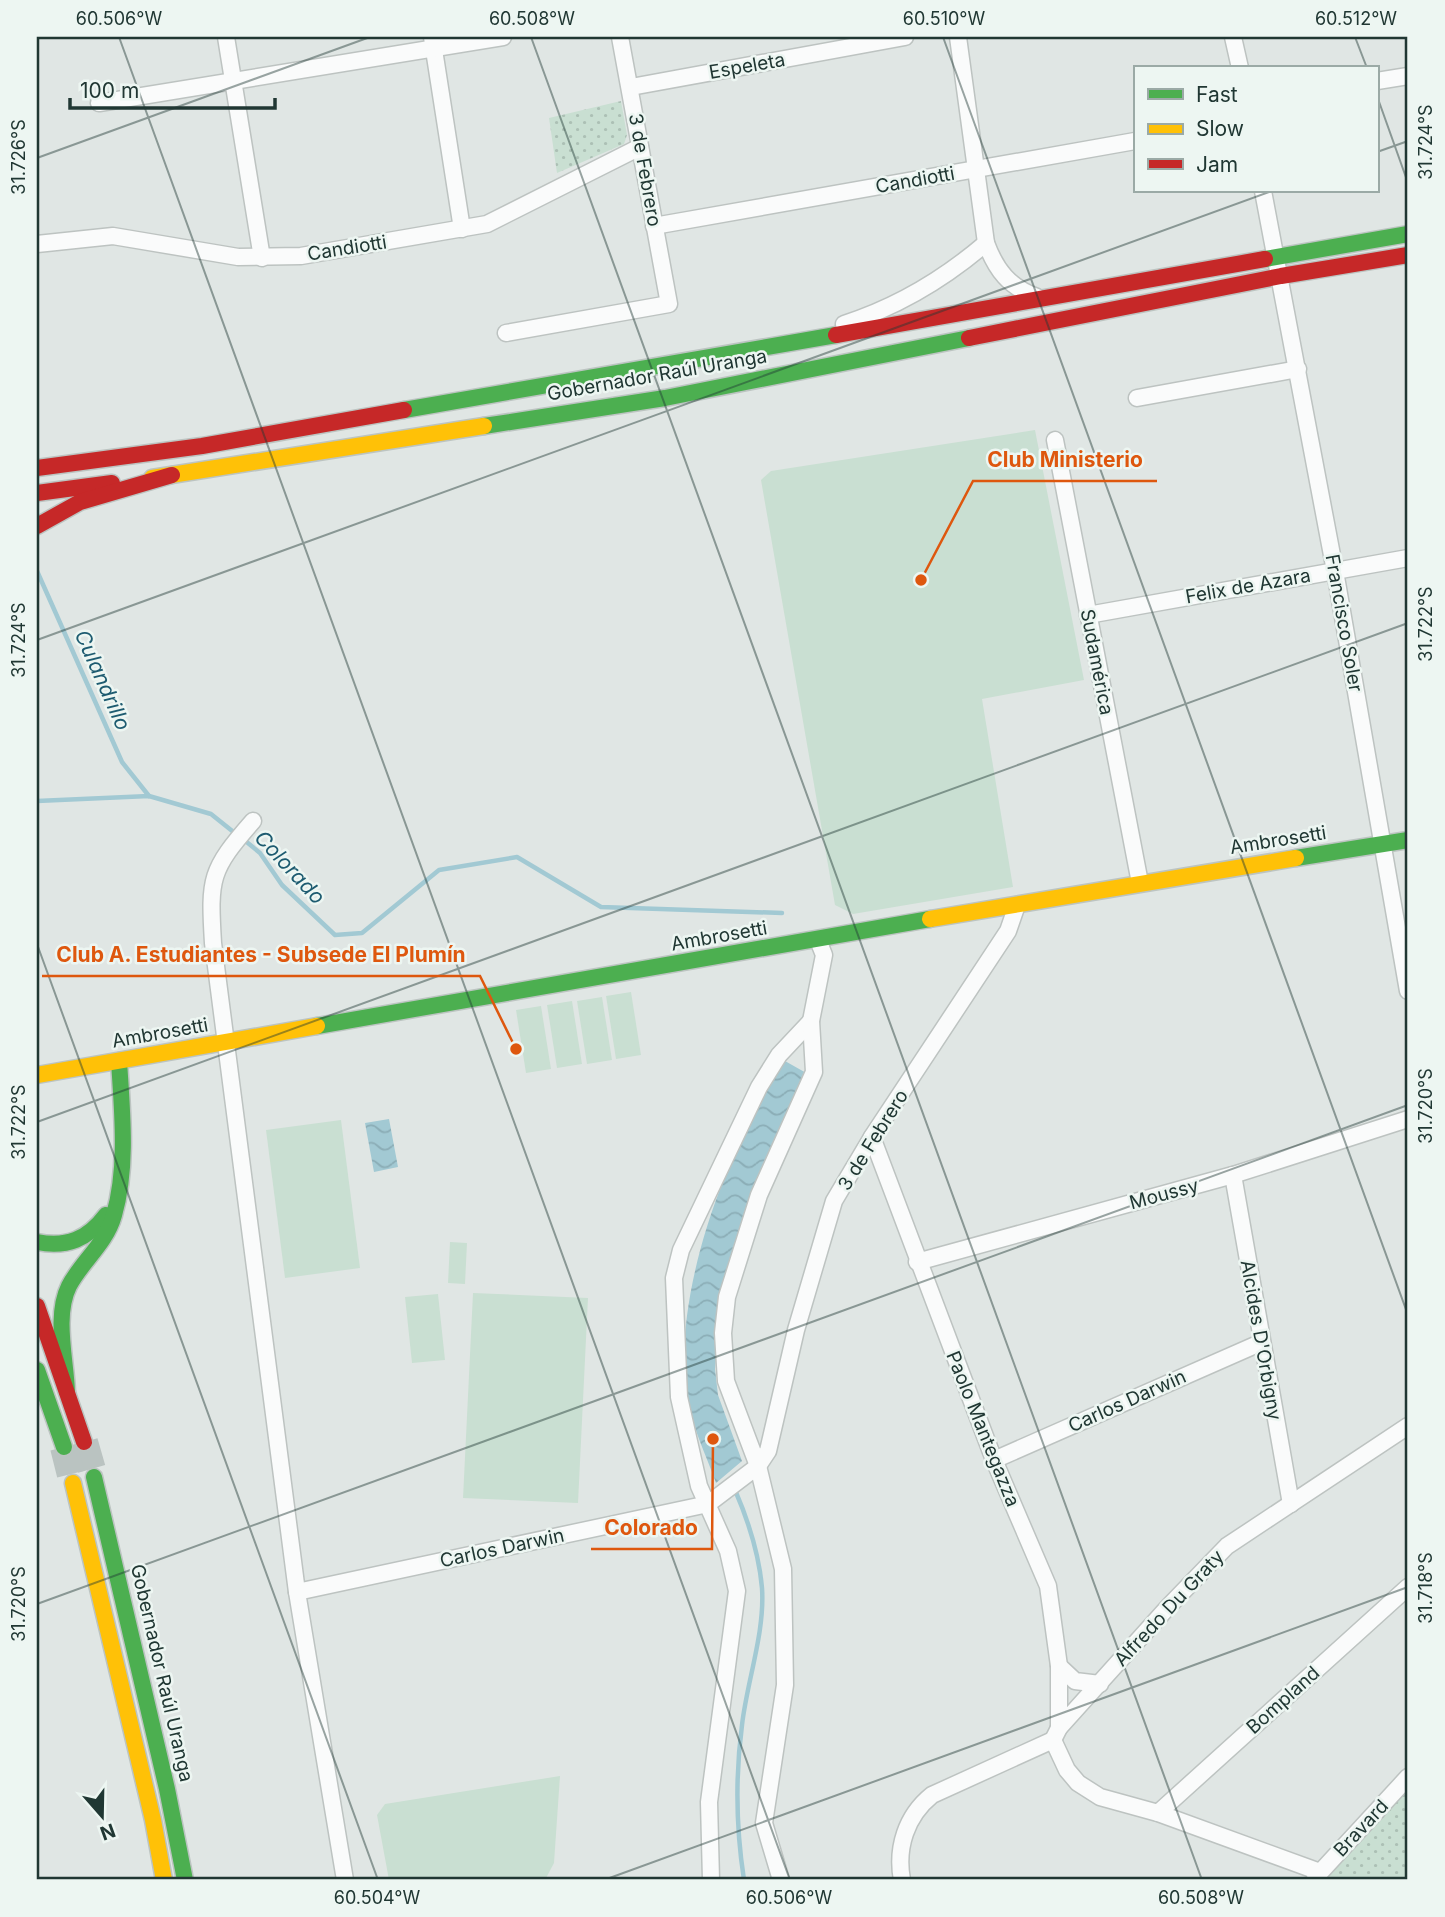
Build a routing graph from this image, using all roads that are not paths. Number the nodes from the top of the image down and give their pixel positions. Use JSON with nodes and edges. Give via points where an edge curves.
{"nodes":[{"id":1,"x":226,"y":37,"type":"edge"},
{"id":2,"x":503,"y":37,"type":"edge"},
{"id":3,"x":620,"y":37,"type":"edge"},
{"id":4,"x":905,"y":37,"type":"edge"},
{"id":5,"x":958,"y":37,"type":"edge"},
{"id":6,"x":1233,"y":37,"type":"edge"},
{"id":7,"x":433,"y":43,"type":"edge"},
{"id":8,"x":1240,"y":66,"type":"edge"},
{"id":9,"x":1408,"y":76,"type":"edge"},
{"id":10,"x":232,"y":81,"type":"junction"},
{"id":11,"x":1378,"y":81,"type":"edge"},
{"id":12,"x":631,"y":87,"type":"junction"},
{"id":13,"x":99,"y":103,"type":"dead end"},
{"id":14,"x":1134,"y":141,"type":"edge"},
{"id":15,"x":640,"y":147,"type":"junction"},
{"id":16,"x":978,"y":169,"type":"junction"},
{"id":17,"x":1263,"y":192,"type":"edge"},
{"id":18,"x":654,"y":226,"type":"junction"},
{"id":19,"x":462,"y":229,"type":"junction"},
{"id":20,"x":1408,"y":234,"type":"edge"},
{"id":21,"x":986,"y":243,"type":"junction"},
{"id":22,"x":37,"y":244,"type":"edge"},
{"id":23,"x":1277,"y":255,"type":"junction"},
{"id":24,"x":1408,"y":255,"type":"edge"},
{"id":25,"x":262,"y":258,"type":"junction"},
{"id":26,"x":1281,"y":276,"type":"junction"},
{"id":27,"x":1043,"y":299,"type":"junction"},
{"id":28,"x":506,"y":333,"type":"dead end"},
{"id":29,"x":788,"y":343,"type":"junction"},
{"id":30,"x":1298,"y":369,"type":"junction"},
{"id":31,"x":1137,"y":398,"type":"dead end"},
{"id":32,"x":1055,"y":440,"type":"dead end"},
{"id":33,"x":37,"y":468,"type":"edge"},
{"id":34,"x":172,"y":475,"type":"junction"},
{"id":35,"x":37,"y":493,"type":"edge"},
{"id":36,"x":37,"y":526,"type":"edge"},
{"id":37,"x":1408,"y":558,"type":"edge"},
{"id":38,"x":1335,"y":571,"type":"junction"},
{"id":39,"x":1088,"y":615,"type":"junction"},
{"id":40,"x":253,"y":821,"type":"dead end"},
{"id":41,"x":1408,"y":840,"type":"edge"},
{"id":42,"x":1384,"y":844,"type":"junction"},
{"id":43,"x":1140,"y":883,"type":"junction"},
{"id":44,"x":1017,"y":905,"type":"junction"},
{"id":45,"x":818,"y":940,"type":"junction"},
{"id":46,"x":1408,"y":991,"type":"edge"},
{"id":47,"x":811,"y":1020,"type":"junction"},
{"id":48,"x":225,"y":1043,"type":"junction"},
{"id":49,"x":118,"y":1061,"type":"junction"},
{"id":50,"x":37,"y":1075,"type":"edge"},
{"id":51,"x":1408,"y":1119,"type":"edge"},
{"id":52,"x":872,"y":1137,"type":"junction"},
{"id":53,"x":1233,"y":1175,"type":"junction"},
{"id":54,"x":117,"y":1194,"type":"junction"},
{"id":55,"x":37,"y":1242,"type":"edge"},
{"id":56,"x":917,"y":1262,"type":"junction"},
{"id":57,"x":37,"y":1306,"type":"edge"},
{"id":58,"x":1261,"y":1343,"type":"junction"},
{"id":59,"x":37,"y":1370,"type":"edge"},
{"id":60,"x":67,"y":1392,"type":"junction"},
{"id":61,"x":1408,"y":1426,"type":"edge"},
{"id":62,"x":84,"y":1441,"type":"tunnel mouth"},
{"id":63,"x":64,"y":1447,"type":"tunnel mouth"},
{"id":64,"x":994,"y":1460,"type":"junction"},
{"id":65,"x":753,"y":1471,"type":"junction"},
{"id":66,"x":94,"y":1477,"type":"tunnel mouth"},
{"id":67,"x":74,"y":1483,"type":"tunnel mouth"},
{"id":68,"x":713,"y":1502,"type":"junction"},
{"id":69,"x":1291,"y":1504,"type":"junction"},
{"id":70,"x":1408,"y":1587,"type":"edge"},
{"id":71,"x":297,"y":1592,"type":"junction"},
{"id":72,"x":1059,"y":1666,"type":"junction"},
{"id":73,"x":1100,"y":1684,"type":"junction"},
{"id":74,"x":1056,"y":1734,"type":"junction"},
{"id":75,"x":1408,"y":1777,"type":"edge"},
{"id":76,"x":1158,"y":1813,"type":"junction"},
{"id":77,"x":1317,"y":1876,"type":"edge"},
{"id":78,"x":164,"y":1880,"type":"edge"},
{"id":79,"x":185,"y":1880,"type":"edge"},
{"id":80,"x":345,"y":1880,"type":"edge"},
{"id":81,"x":711,"y":1880,"type":"edge"},
{"id":82,"x":780,"y":1880,"type":"edge"},
{"id":83,"x":902,"y":1880,"type":"edge"}],
"edges":[{"from":1,"to":10,"type":"street"},
{"from":2,"to":7,"type":"street"},
{"from":3,"to":12,"type":"street","name":"3 de Febrero"},
{"from":4,"to":12,"type":"street","name":"Espeleta"},
{"from":5,"to":16,"type":"street"},
{"from":6,"to":8,"type":"street"},
{"from":7,"to":10,"type":"street"},
{"from":7,"to":19,"type":"street"},
{"from":9,"to":11,"type":"street"},
{"from":10,"to":13,"type":"street"},
{"from":10,"to":25,"type":"street"},
{"from":12,"to":15,"type":"street","name":"3 de Febrero"},
{"from":14,"to":16,"type":"street","name":"Candiotti"},
{"from":15,"to":18,"type":"street","name":"3 de Febrero"},
{"from":15,"to":19,"type":"street","name":"Candiotti","via":[[496,219]]},
{"from":16,"to":18,"type":"street","name":"Candiotti"},
{"from":16,"to":21,"type":"street"},
{"from":17,"to":23,"type":"street","name":"Francisco Soler"},
{"from":18,"to":28,"type":"street","name":"3 de Febrero","via":[[669,304]]},
{"from":19,"to":25,"type":"street","name":"Candiotti","via":[[301,256]]},
{"from":20,"to":23,"type":"main road","name":"Gobernador Raúl Uranga"},
{"from":21,"to":27,"type":"street","via":[[1006,280]]},
{"from":21,"to":29,"type":"street","via":[[923,289]]},
{"from":22,"to":25,"type":"street","name":"Candiotti","via":[[113,236]]},
{"from":23,"to":26,"type":"street","name":"Francisco Soler"},
{"from":23,"to":27,"type":"main road","name":"Gobernador Raúl Uranga"},
{"from":24,"to":26,"type":"main road","name":"Gobernador Raúl Uranga"},
{"from":26,"to":30,"type":"street","name":"Francisco Soler"},
{"from":26,"to":34,"type":"main road","name":"Gobernador Raúl Uranga","via":[[665,398]]},
{"from":27,"to":29,"type":"main road","name":"Gobernador Raúl Uranga"},
{"from":29,"to":33,"type":"main road","name":"Gobernador Raúl Uranga","via":[[168,452]]},
{"from":30,"to":31,"type":"street"},
{"from":30,"to":38,"type":"street","name":"Francisco Soler"},
{"from":32,"to":39,"type":"street","name":"Sudamérica"},
{"from":34,"to":35,"type":"main road","name":"Gobernador Raúl Uranga"},
{"from":34,"to":36,"type":"main road","via":[[80,502]]},
{"from":37,"to":38,"type":"street","name":"Felix de Azara"},
{"from":38,"to":39,"type":"street","name":"Felix de Azara"},
{"from":38,"to":42,"type":"street","name":"Francisco Soler"},
{"from":39,"to":43,"type":"street","name":"Sudamérica"},
{"from":40,"to":48,"type":"street","via":[[213,875],[211,908]]},
{"from":41,"to":42,"type":"main road","name":"Ambrosetti"},
{"from":42,"to":43,"type":"main road","name":"Ambrosetti"},
{"from":42,"to":46,"type":"street","name":"Francisco Soler"},
{"from":43,"to":44,"type":"main road","name":"Ambrosetti"},
{"from":44,"to":45,"type":"main road","name":"Ambrosetti"},
{"from":44,"to":52,"type":"street","name":"3 de Febrero","via":[[1008,931]]},
{"from":45,"to":47,"type":"street","via":[[824,955]]},
{"from":45,"to":48,"type":"main road","name":"Ambrosetti"},
{"from":47,"to":65,"type":"street","via":[[814,1072],[759,1195],[727,1297],[726,1381]]},
{"from":47,"to":68,"type":"street","via":[[779,1055],[759,1087],[676,1265],[679,1397],[699,1486]]},
{"from":48,"to":49,"type":"main road","name":"Ambrosetti"},
{"from":48,"to":71,"type":"street"},
{"from":49,"to":50,"type":"main road","name":"Ambrosetti"},
{"from":49,"to":54,"type":"main road"},
{"from":51,"to":53,"type":"street","name":"Moussy"},
{"from":52,"to":56,"type":"street","name":"Paolo Mantegazza"},
{"from":52,"to":65,"type":"street","name":"3 de Febrero","via":[[834,1201],[796,1330],[768,1451]]},
{"from":53,"to":56,"type":"street","name":"Moussy"},
{"from":53,"to":58,"type":"street","name":"Alcides D'Orbigny"},
{"from":54,"to":55,"type":"main road","via":[[101,1223],[83,1239],[50,1246]]},
{"from":54,"to":60,"type":"main road","via":[[110,1228],[65,1294]]},
{"from":56,"to":64,"type":"street","name":"Paolo Mantegazza"},
{"from":57,"to":60,"type":"main road"},
{"from":58,"to":64,"type":"street","name":"Carlos Darwin"},
{"from":58,"to":69,"type":"street","name":"Alcides D'Orbigny"},
{"from":59,"to":63,"type":"main road"},
{"from":60,"to":62,"type":"main road"},
{"from":61,"to":69,"type":"street","name":"Alfredo Du Graty"},
{"from":64,"to":72,"type":"street","name":"Paolo Mantegazza","via":[[1048,1586]]},
{"from":65,"to":68,"type":"street"},
{"from":65,"to":82,"type":"street","via":[[781,1557],[785,1592],[785,1685],[764,1823]]},
{"from":66,"to":79,"type":"main road","name":"Gobernador Raúl Uranga"},
{"from":67,"to":78,"type":"main road"},
{"from":68,"to":71,"type":"street","name":"Carlos Darwin"},
{"from":68,"to":81,"type":"street","via":[[737,1591],[709,1802]]},
{"from":69,"to":73,"type":"street","name":"Alfredo Du Graty","via":[[1227,1546]]},
{"from":70,"to":76,"type":"street","name":"Bompland"},
{"from":71,"to":80,"type":"street"},
{"from":72,"to":73,"type":"street","via":[[1075,1681]]},
{"from":72,"to":74,"type":"street","name":"Paolo Mantegazza"},
{"from":73,"to":74,"type":"street","name":"Alfredo Du Graty"},
{"from":74,"to":76,"type":"street","name":"Paolo Mantegazza","via":[[1067,1769],[1078,1783],[1100,1797]]},
{"from":74,"to":83,"type":"street","via":[[932,1795],[917,1808],[901,1852]]},
{"from":75,"to":77,"type":"street","name":"Bravard"},
{"from":76,"to":77,"type":"street","name":"Paolo Mantegazza"}]}
